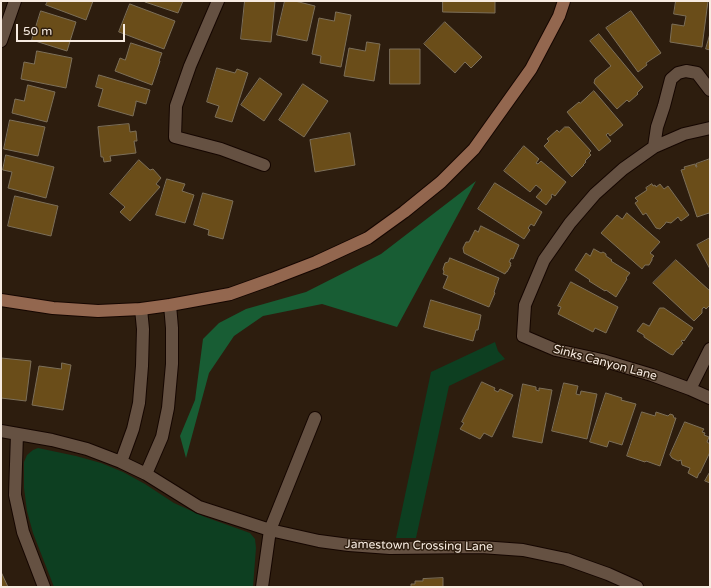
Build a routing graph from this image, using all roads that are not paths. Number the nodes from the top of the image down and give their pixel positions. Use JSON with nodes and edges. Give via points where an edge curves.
{"nodes":[{"id":1,"x":15,"y":1,"type":"edge"},
{"id":2,"x":218,"y":1,"type":"edge"},
{"id":3,"x":564,"y":1,"type":"edge"},
{"id":4,"x":1,"y":41,"type":"edge"},
{"id":5,"x":710,"y":90,"type":"edge"},
{"id":6,"x":710,"y":128,"type":"edge"},
{"id":7,"x":654,"y":147,"type":"junction"},
{"id":8,"x":264,"y":165,"type":"dead end"},
{"id":9,"x":1,"y":300,"type":"edge"},
{"id":10,"x":170,"y":305,"type":"junction"},
{"id":11,"x":141,"y":309,"type":"junction"},
{"id":12,"x":710,"y":349,"type":"edge"},
{"id":13,"x":690,"y":389,"type":"junction"},
{"id":14,"x":710,"y":398,"type":"edge"},
{"id":15,"x":315,"y":418,"type":"dead end"},
{"id":16,"x":1,"y":431,"type":"edge"},
{"id":17,"x":18,"y":434,"type":"junction"},
{"id":18,"x":121,"y":462,"type":"junction"},
{"id":19,"x":146,"y":474,"type":"junction"},
{"id":20,"x":270,"y":530,"type":"junction"},
{"id":21,"x":44,"y":587,"type":"edge"},
{"id":22,"x":262,"y":587,"type":"edge"},
{"id":23,"x":637,"y":587,"type":"edge"}],
"edges":[{"from":1,"to":4,"type":"street"},
{"from":2,"to":8,"type":"street","via":[[176,106],[175,137],[222,149]]},
{"from":3,"to":10,"type":"street","via":[[559,16],[531,69],[474,149],[441,182],[404,212],[368,238],[316,262],[230,294]]},
{"from":5,"to":7,"type":"street","via":[[696,74],[686,71],[671,78]]},
{"from":6,"to":7,"type":"street","via":[[684,134]]},
{"from":7,"to":13,"type":"street","name":"Sinks Canyon Lane","via":[[622,169],[595,194],[561,235],[544,260],[525,305],[522,336],[556,350],[602,360]]},
{"from":9,"to":11,"type":"street","via":[[53,308],[98,311]]},
{"from":10,"to":11,"type":"street"},
{"from":10,"to":19,"type":"street","via":[[172,364],[168,408],[162,437]]},
{"from":11,"to":18,"type":"street","via":[[143,336],[139,403]]},
{"from":12,"to":13,"type":"street"},
{"from":13,"to":14,"type":"street","name":"Sinks Canyon Lane"},
{"from":15,"to":20,"type":"street"},
{"from":16,"to":17,"type":"street","name":"Jamestown Crossing Lane"},
{"from":17,"to":18,"type":"street","name":"Jamestown Crossing Lane","via":[[87,449]]},
{"from":17,"to":21,"type":"street","via":[[15,495],[23,532]]},
{"from":18,"to":19,"type":"street","name":"Jamestown Crossing Lane"},
{"from":19,"to":20,"type":"street","name":"Jamestown Crossing Lane","via":[[199,507]]},
{"from":20,"to":22,"type":"street"},
{"from":20,"to":23,"type":"street","name":"Jamestown Crossing Lane","via":[[349,545],[523,550],[566,559]]}]}
